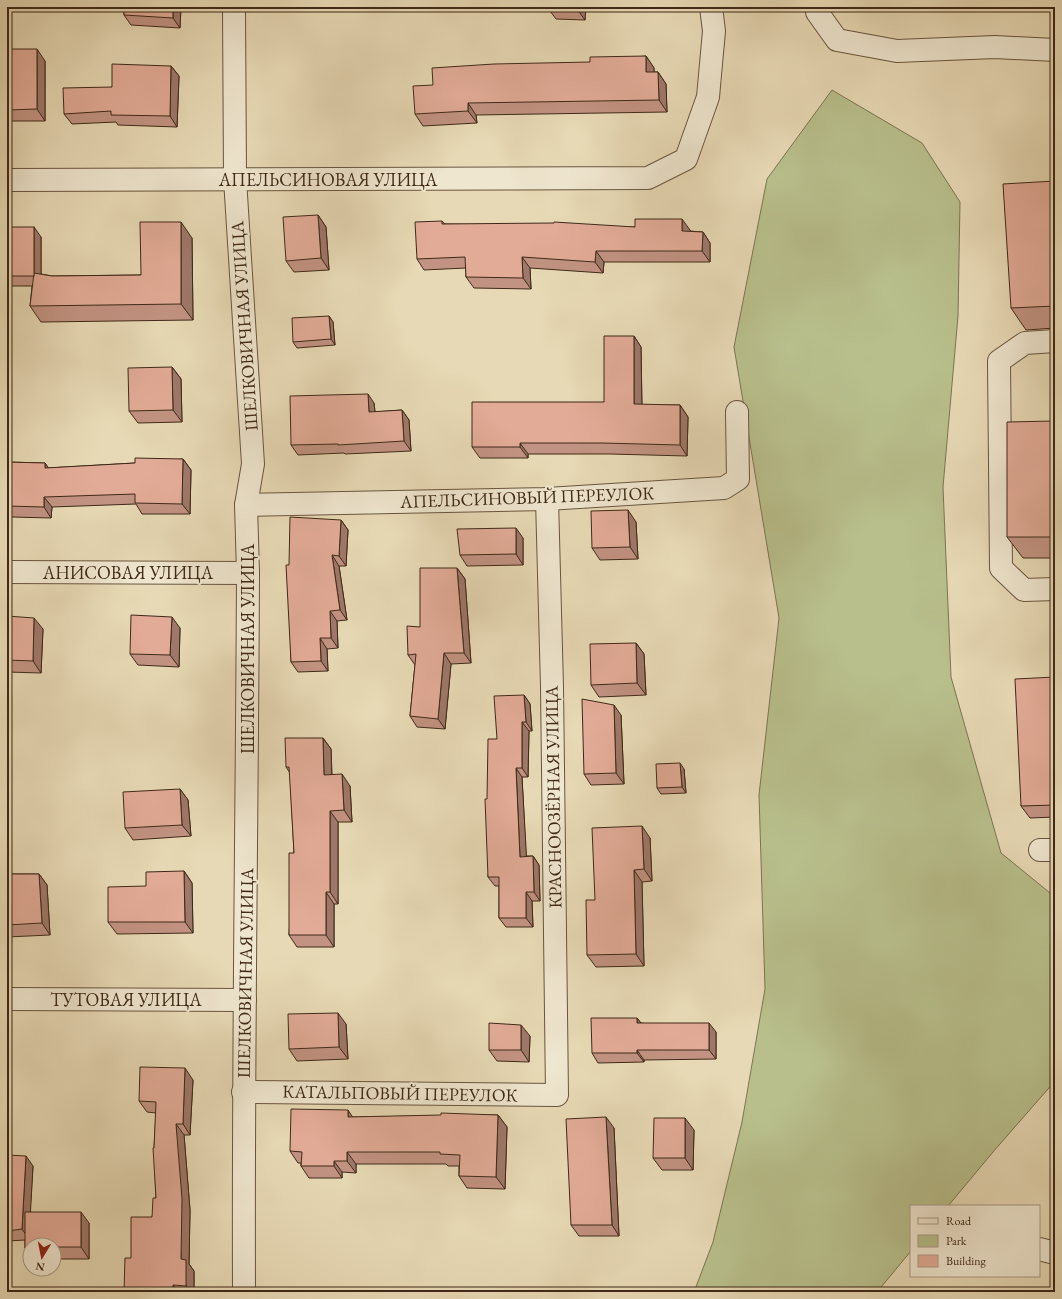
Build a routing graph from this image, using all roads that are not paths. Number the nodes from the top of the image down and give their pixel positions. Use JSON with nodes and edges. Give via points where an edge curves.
{"nodes":[{"id":1,"x":234,"y":7,"type":"edge"},
{"id":2,"x":711,"y":7,"type":"edge"},
{"id":3,"x":817,"y":9,"type":"edge"},
{"id":4,"x":1055,"y":50,"type":"edge"},
{"id":5,"x":234,"y":179,"type":"junction"},
{"id":6,"x":7,"y":180,"type":"edge"},
{"id":7,"x":1055,"y":341,"type":"edge"},
{"id":8,"x":737,"y":412,"type":"dead end"},
{"id":9,"x":547,"y":499,"type":"junction"},
{"id":10,"x":246,"y":504,"type":"junction"},
{"id":11,"x":7,"y":572,"type":"edge"},
{"id":12,"x":248,"y":573,"type":"junction"},
{"id":13,"x":1055,"y":589,"type":"edge"},
{"id":14,"x":7,"y":999,"type":"edge"},
{"id":15,"x":246,"y":1000,"type":"junction"},
{"id":16,"x":243,"y":1092,"type":"junction"},
{"id":17,"x":557,"y":1095,"type":"joint"},
{"id":18,"x":1040,"y":1249,"type":"edge"},
{"id":19,"x":1055,"y":1253,"type":"edge"},
{"id":20,"x":244,"y":1292,"type":"edge"}],
"edges":[{"from":1,"to":5,"type":"street","name":"ШЕЛКОВИЧНАЯ УЛИЦА"},
{"from":2,"to":5,"type":"street","name":"АПЕЛЬСИНОВАЯ УЛИЦА","via":[[714,30],[708,97],[686,159],[648,178]]},
{"from":3,"to":4,"type":"street","via":[[837,40],[897,51],[995,47]]},
{"from":5,"to":6,"type":"street","name":"АПЕЛЬСИНОВАЯ УЛИЦА"},
{"from":5,"to":10,"type":"street","name":"ШЕЛКОВИЧНАЯ УЛИЦА","via":[[254,464]]},
{"from":7,"to":13,"type":"street","via":[[1025,344],[999,361],[1001,568],[1024,590]]},
{"from":8,"to":9,"type":"street","name":"АПЕЛЬСИНОВЫЙ ПЕРЕУЛОК","via":[[738,478],[724,488]]},
{"from":9,"to":10,"type":"street","name":"АПЕЛЬСИНОВЫЙ ПЕРЕУЛОК"},
{"from":9,"to":17,"type":"street","name":"КРАСНООЗЁРНАЯ УЛИЦА"},
{"from":10,"to":12,"type":"street","name":"ШЕЛКОВИЧНАЯ УЛИЦА"},
{"from":11,"to":12,"type":"street","name":"АНИСОВАЯ УЛИЦА"},
{"from":12,"to":15,"type":"street","name":"ШЕЛКОВИЧНАЯ УЛИЦА"},
{"from":14,"to":15,"type":"street","name":"ТУТОВАЯ УЛИЦА"},
{"from":15,"to":16,"type":"street","name":"ШЕЛКОВИЧНАЯ УЛИЦА"},
{"from":16,"to":17,"type":"street","name":"КАТАЛЬПОВЫЙ ПЕРЕУЛОК"},
{"from":16,"to":20,"type":"street","name":"ШЕЛКОВИЧНАЯ УЛИЦА"},
{"from":18,"to":19,"type":"street"}]}
